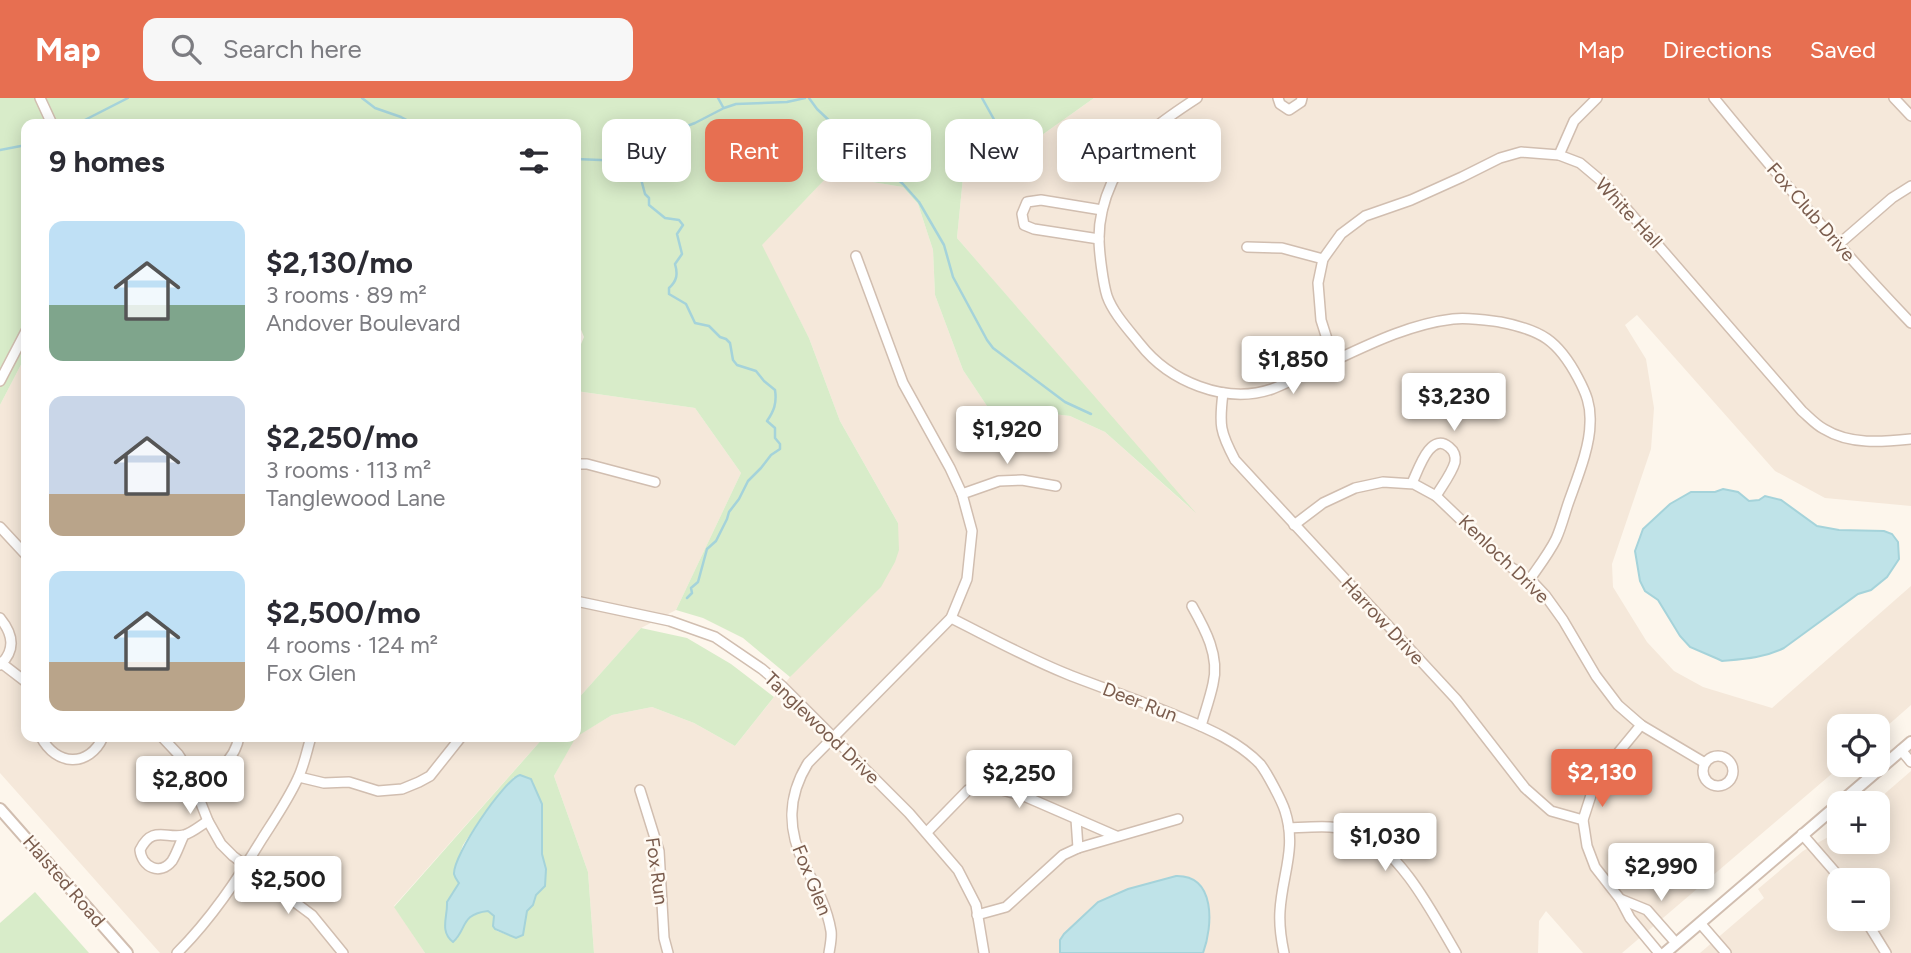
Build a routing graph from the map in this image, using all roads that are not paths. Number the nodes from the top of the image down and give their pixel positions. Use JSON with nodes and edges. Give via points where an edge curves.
{"nodes":[{"id":1,"x":40,"y":98,"type":"edge"},
{"id":2,"x":1197,"y":98,"type":"edge"},
{"id":3,"x":1278,"y":98,"type":"edge"},
{"id":4,"x":1302,"y":98,"type":"edge"},
{"id":5,"x":1597,"y":98,"type":"edge"},
{"id":6,"x":1714,"y":98,"type":"edge"},
{"id":7,"x":1894,"y":98,"type":"edge"},
{"id":8,"x":1911,"y":116,"type":"edge"},
{"id":9,"x":50,"y":119,"type":"edge"},
{"id":10,"x":1559,"y":155,"type":"junction"},
{"id":11,"x":1911,"y":186,"type":"edge"},
{"id":12,"x":1102,"y":210,"type":"junction"},
{"id":13,"x":1099,"y":239,"type":"junction"},
{"id":14,"x":1839,"y":244,"type":"junction"},
{"id":15,"x":1247,"y":247,"type":"dead end"},
{"id":16,"x":856,"y":256,"type":"dead end"},
{"id":17,"x":1323,"y":259,"type":"junction"},
{"id":18,"x":1911,"y":323,"type":"edge"},
{"id":19,"x":21,"y":340,"type":"edge"},
{"id":20,"x":1334,"y":361,"type":"junction"},
{"id":21,"x":0,"y":380,"type":"edge"},
{"id":22,"x":1223,"y":393,"type":"junction"},
{"id":23,"x":1911,"y":439,"type":"edge"},
{"id":24,"x":581,"y":464,"type":"edge"},
{"id":25,"x":655,"y":482,"type":"dead end"},
{"id":26,"x":1412,"y":483,"type":"junction"},
{"id":27,"x":1056,"y":486,"type":"dead end"},
{"id":28,"x":962,"y":495,"type":"junction"},
{"id":29,"x":1436,"y":496,"type":"junction"},
{"id":30,"x":1294,"y":525,"type":"junction"},
{"id":31,"x":0,"y":527,"type":"edge"},
{"id":32,"x":21,"y":550,"type":"edge"},
{"id":33,"x":1530,"y":579,"type":"junction"},
{"id":34,"x":581,"y":602,"type":"edge"},
{"id":35,"x":1192,"y":606,"type":"dead end"},
{"id":36,"x":0,"y":618,"type":"edge"},
{"id":37,"x":951,"y":618,"type":"junction"},
{"id":38,"x":1,"y":664,"type":"edge"},
{"id":39,"x":21,"y":678,"type":"edge"},
{"id":40,"x":1641,"y":725,"type":"junction"},
{"id":41,"x":1200,"y":726,"type":"junction"},
{"id":42,"x":833,"y":736,"type":"junction"},
{"id":43,"x":44,"y":742,"type":"edge"},
{"id":44,"x":101,"y":742,"type":"edge"},
{"id":45,"x":167,"y":742,"type":"edge"},
{"id":46,"x":237,"y":742,"type":"edge"},
{"id":47,"x":310,"y":742,"type":"edge"},
{"id":48,"x":457,"y":742,"type":"edge"},
{"id":49,"x":1911,"y":742,"type":"edge"},
{"id":50,"x":1901,"y":750,"type":"junction"},
{"id":51,"x":1911,"y":762,"type":"edge"},
{"id":52,"x":1705,"y":763,"type":"dead end"},
{"id":53,"x":299,"y":777,"type":"junction"},
{"id":54,"x":193,"y":784,"type":"junction"},
{"id":55,"x":640,"y":790,"type":"dead end"},
{"id":56,"x":0,"y":809,"type":"edge"},
{"id":57,"x":1076,"y":819,"type":"junction"},
{"id":58,"x":1178,"y":819,"type":"dead end"},
{"id":59,"x":1583,"y":820,"type":"junction"},
{"id":60,"x":208,"y":821,"type":"junction"},
{"id":61,"x":1289,"y":828,"type":"junction"},
{"id":62,"x":927,"y":832,"type":"junction"},
{"id":63,"x":1802,"y":834,"type":"junction"},
{"id":64,"x":184,"y":835,"type":"junction"},
{"id":65,"x":1116,"y":836,"type":"junction"},
{"id":66,"x":1078,"y":848,"type":"junction"},
{"id":67,"x":246,"y":865,"type":"junction"},
{"id":68,"x":1832,"y":868,"type":"edge"},
{"id":69,"x":1620,"y":899,"type":"junction"},
{"id":70,"x":977,"y":915,"type":"junction"},
{"id":71,"x":1700,"y":923,"type":"junction"},
{"id":72,"x":1872,"y":931,"type":"edge"},
{"id":73,"x":1676,"y":943,"type":"junction"},
{"id":74,"x":127,"y":953,"type":"edge"},
{"id":75,"x":177,"y":953,"type":"edge"},
{"id":76,"x":343,"y":953,"type":"edge"},
{"id":77,"x":668,"y":953,"type":"edge"},
{"id":78,"x":829,"y":953,"type":"edge"},
{"id":79,"x":984,"y":953,"type":"edge"},
{"id":80,"x":1284,"y":953,"type":"edge"},
{"id":81,"x":1456,"y":953,"type":"edge"},
{"id":82,"x":1659,"y":953,"type":"edge"},
{"id":83,"x":1665,"y":953,"type":"edge"},
{"id":84,"x":1726,"y":953,"type":"edge"},
{"id":85,"x":1886,"y":953,"type":"edge"}],
"edges":[{"from":1,"to":9,"type":"street"},
{"from":2,"to":12,"type":"street","via":[[1133,148]]},
{"from":3,"to":4,"type":"street","via":[[1289,110]]},
{"from":5,"to":10,"type":"street","via":[[1574,121]]},
{"from":6,"to":14,"type":"street","name":"Fox Club Drive"},
{"from":7,"to":8,"type":"street"},
{"from":10,"to":17,"type":"street","name":"White Hall","via":[[1521,152],[1500,158],[1365,216],[1341,234]]},
{"from":10,"to":23,"type":"street","name":"White Hall","via":[[1580,163],[1605,184],[1802,411],[1824,429],[1849,439]]},
{"from":11,"to":14,"type":"street"},
{"from":12,"to":13,"type":"street"},
{"from":12,"to":13,"type":"street","via":[[1041,200],[1027,202],[1022,214],[1024,225],[1034,229]]},
{"from":13,"to":22,"type":"street","via":[[1107,296],[1145,351],[1188,383]]},
{"from":14,"to":18,"type":"street","name":"Fox Club Drive"},
{"from":15,"to":17,"type":"street","via":[[1282,247]]},
{"from":16,"to":28,"type":"street","via":[[903,383]]},
{"from":17,"to":20,"type":"street","via":[[1318,283],[1321,320]]},
{"from":19,"to":21,"type":"street"},
{"from":20,"to":22,"type":"street","via":[[1271,390]]},
{"from":20,"to":33,"type":"street","via":[[1428,322],[1460,318],[1526,327],[1568,359],[1588,396],[1591,424],[1556,540]]},
{"from":22,"to":30,"type":"street","name":"Harrow Drive","via":[[1223,436],[1235,460]]},
{"from":24,"to":25,"type":"street"},
{"from":26,"to":29,"type":"street","name":"Kenloch Drive"},
{"from":26,"to":29,"type":"street","via":[[1427,452],[1444,444],[1452,449],[1455,463]]},
{"from":26,"to":30,"type":"street","name":"Kenloch Drive","via":[[1383,482],[1355,488],[1323,503]]},
{"from":27,"to":28,"type":"street","via":[[999,481]]},
{"from":28,"to":37,"type":"street","via":[[972,531],[967,579]]},
{"from":29,"to":33,"type":"street","name":"Kenloch Drive","via":[[1509,566]]},
{"from":30,"to":59,"type":"street","name":"Harrow Drive","via":[[1456,699],[1525,788],[1551,811]]},
{"from":31,"to":32,"type":"street"},
{"from":33,"to":40,"type":"street","name":"Kenloch Drive","via":[[1563,620],[1618,705]]},
{"from":34,"to":42,"type":"street","name":"Tanglewood Drive","via":[[670,621],[715,637],[762,669]]},
{"from":35,"to":41,"type":"street","via":[[1208,633],[1213,656],[1214,681]]},
{"from":36,"to":38,"type":"street","via":[[10,630],[11,640]]},
{"from":37,"to":41,"type":"street","name":"Deer Run","via":[[1066,673]]},
{"from":37,"to":42,"type":"street","name":"Fox Glen"},
{"from":38,"to":39,"type":"street"},
{"from":40,"to":52,"type":"street","name":"Kenloch Drive"},
{"from":40,"to":59,"type":"street","via":[[1604,769]]},
{"from":41,"to":61,"type":"street","name":"Deer Run","via":[[1231,741],[1261,765],[1284,808]]},
{"from":42,"to":62,"type":"street","name":"Tanglewood Drive"},
{"from":42,"to":78,"type":"street","name":"Fox Glen","via":[[798,780],[792,809],[796,844],[826,911]]},
{"from":43,"to":44,"type":"street","via":[[58,756],[79,760]]},
{"from":45,"to":54,"type":"street"},
{"from":46,"to":54,"type":"street","via":[[226,764]]},
{"from":47,"to":53,"type":"street"},
{"from":48,"to":53,"type":"street","via":[[430,776],[402,789],[377,791],[349,782]]},
{"from":49,"to":50,"type":"street"},
{"from":50,"to":51,"type":"street"},
{"from":50,"to":63,"type":"street"},
{"from":53,"to":67,"type":"street"},
{"from":54,"to":60,"type":"street"},
{"from":55,"to":77,"type":"street","name":"Fox Run","via":[[659,851]]},
{"from":56,"to":74,"type":"street","name":"Halsted Road"},
{"from":57,"to":62,"type":"street","via":[[1024,796],[984,785],[968,790]]},
{"from":57,"to":65,"type":"street"},
{"from":57,"to":66,"type":"street"},
{"from":58,"to":65,"type":"street"},
{"from":59,"to":69,"type":"street","via":[[1595,867]]},
{"from":60,"to":64,"type":"street"},
{"from":60,"to":67,"type":"street","via":[[221,844]]},
{"from":61,"to":80,"type":"street","name":"Deer Run","via":[[1290,859],[1279,933]]},
{"from":61,"to":81,"type":"street","via":[[1325,827],[1358,833],[1381,846],[1425,901]]},
{"from":62,"to":70,"type":"street","name":"Tanglewood Drive","via":[[958,870]]},
{"from":63,"to":68,"type":"street"},
{"from":63,"to":71,"type":"street"},
{"from":64,"to":64,"type":"street","via":[[149,838],[140,850],[144,862],[155,869],[164,868]]},
{"from":65,"to":66,"type":"street"},
{"from":66,"to":70,"type":"street","via":[[1063,855],[1006,907]]},
{"from":67,"to":75,"type":"street"},
{"from":67,"to":76,"type":"street","via":[[312,915]]},
{"from":69,"to":73,"type":"street","via":[[1647,910]]},
{"from":69,"to":82,"type":"street"},
{"from":70,"to":79,"type":"street","name":"Tanglewood Drive"},
{"from":71,"to":73,"type":"street"},
{"from":71,"to":84,"type":"street"},
{"from":72,"to":85,"type":"street"},
{"from":73,"to":83,"type":"street"}]}
